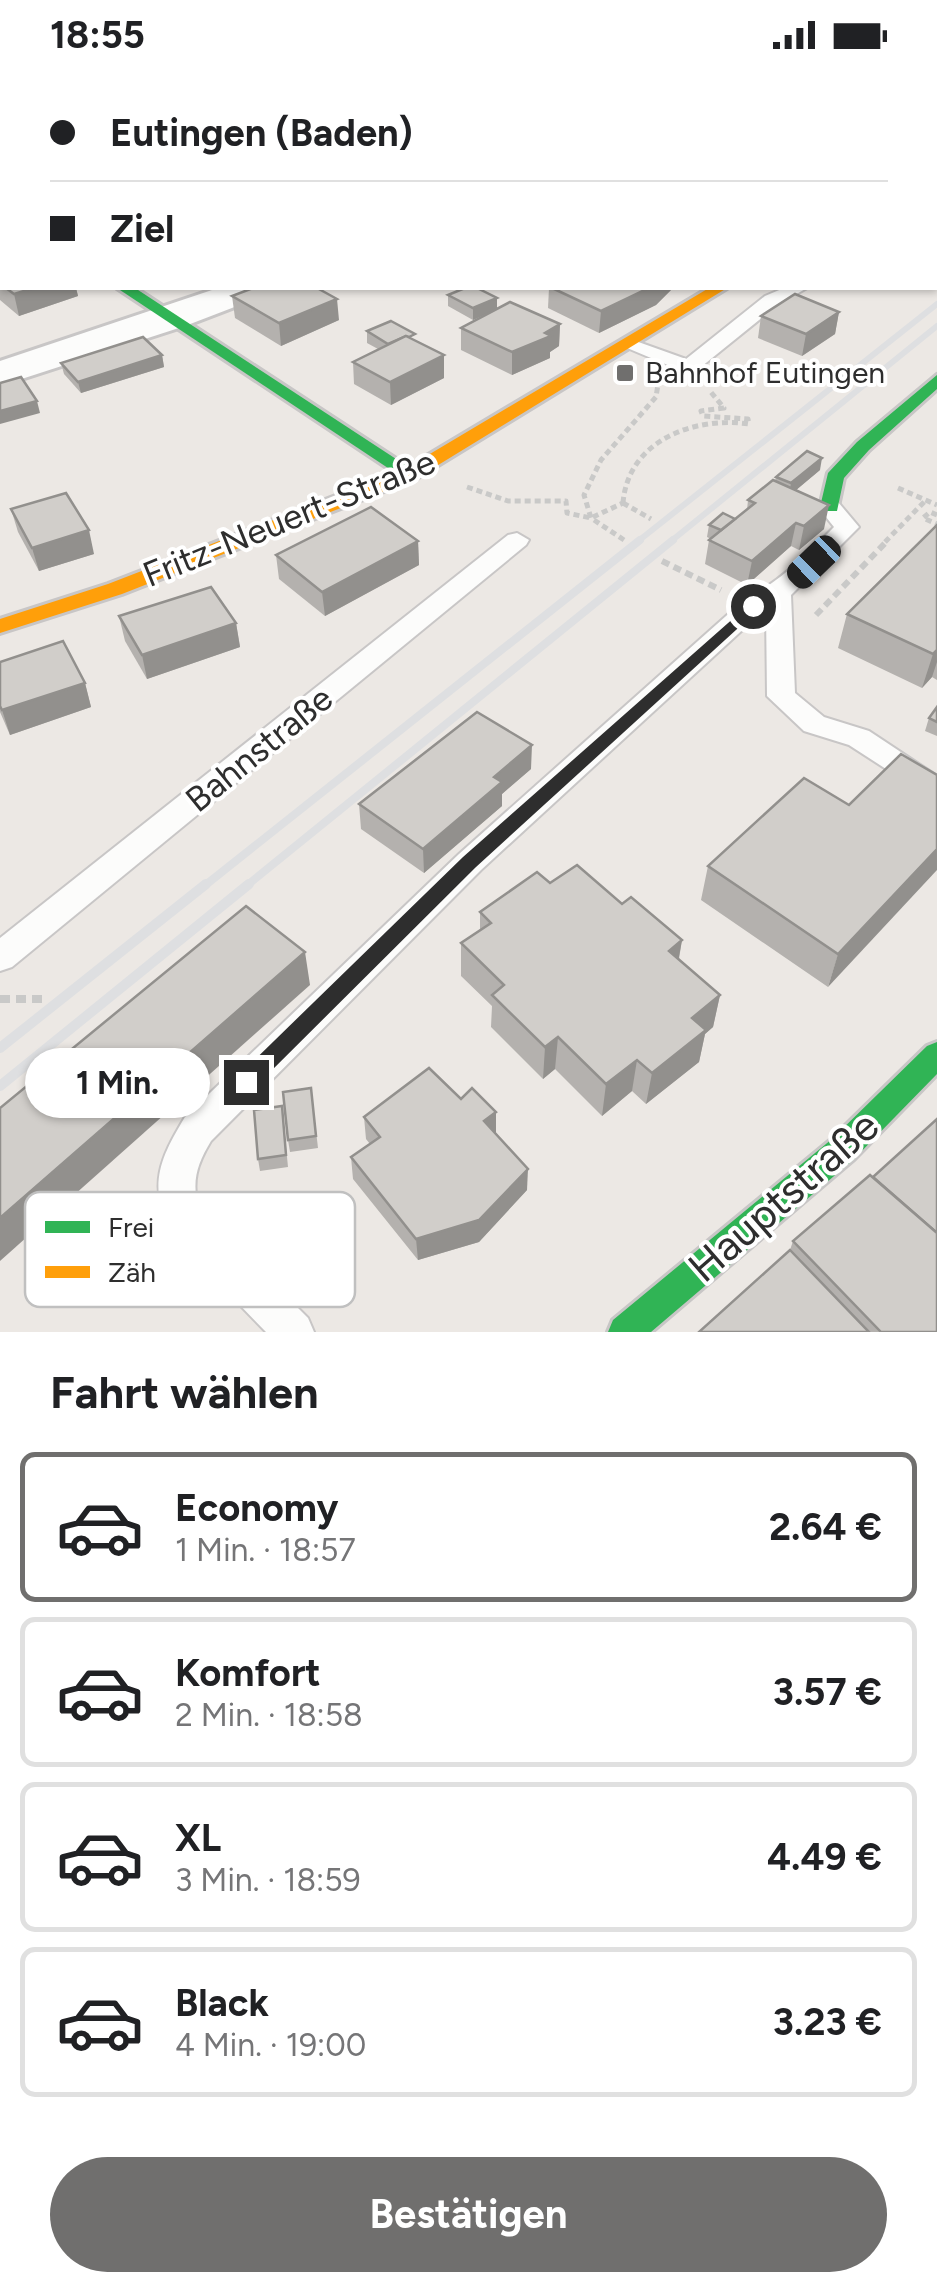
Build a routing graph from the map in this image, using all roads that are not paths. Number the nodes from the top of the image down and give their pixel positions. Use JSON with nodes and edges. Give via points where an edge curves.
{"nodes":[{"id":1,"x":128,"y":290,"type":"edge"},
{"id":2,"x":245,"y":290,"type":"edge"},
{"id":3,"x":717,"y":290,"type":"edge"},
{"id":4,"x":794,"y":290,"type":"edge"},
{"id":5,"x":172,"y":318,"type":"junction"},
{"id":6,"x":630,"y":345,"type":"junction"},
{"id":7,"x":0,"y":374,"type":"edge"},
{"id":8,"x":937,"y":380,"type":"edge"},
{"id":9,"x":419,"y":469,"type":"junction"},
{"id":10,"x":830,"y":507,"type":"joint"},
{"id":11,"x":517,"y":540,"type":"dead end"},
{"id":12,"x":766,"y":600,"type":"junction"},
{"id":13,"x":0,"y":626,"type":"edge"},
{"id":14,"x":937,"y":790,"type":"edge"},
{"id":15,"x":0,"y":957,"type":"edge"},
{"id":16,"x":937,"y":1054,"type":"edge"},
{"id":17,"x":176,"y":1192,"type":"edge"},
{"id":18,"x":269,"y":1307,"type":"edge"},
{"id":19,"x":294,"y":1332,"type":"edge"},
{"id":20,"x":625,"y":1332,"type":"edge"}],
"edges":[{"from":1,"to":5,"type":"street"},
{"from":2,"to":5,"type":"street"},
{"from":3,"to":6,"type":"street","name":"Fritz-Neuert-Straße"},
{"from":4,"to":6,"type":"lane","via":[[689,367]]},
{"from":5,"to":7,"type":"street"},
{"from":5,"to":9,"type":"street"},
{"from":6,"to":9,"type":"street","name":"Fritz-Neuert-Straße"},
{"from":8,"to":10,"type":"street","via":[[835,477]]},
{"from":9,"to":13,"type":"street","name":"Fritz-Neuert-Straße","via":[[116,589]]},
{"from":10,"to":12,"type":"lane","via":[[847,527]]},
{"from":11,"to":15,"type":"lane","name":"Bahnstraße"},
{"from":12,"to":14,"type":"lane","via":[[783,643],[782,696],[814,724],[860,738]]},
{"from":12,"to":17,"type":"lane","via":[[470,862],[198,1129],[180,1159]]},
{"from":16,"to":20,"type":"street","name":"Hauptstraße","via":[[843,1149]]},
{"from":18,"to":19,"type":"lane"}]}
